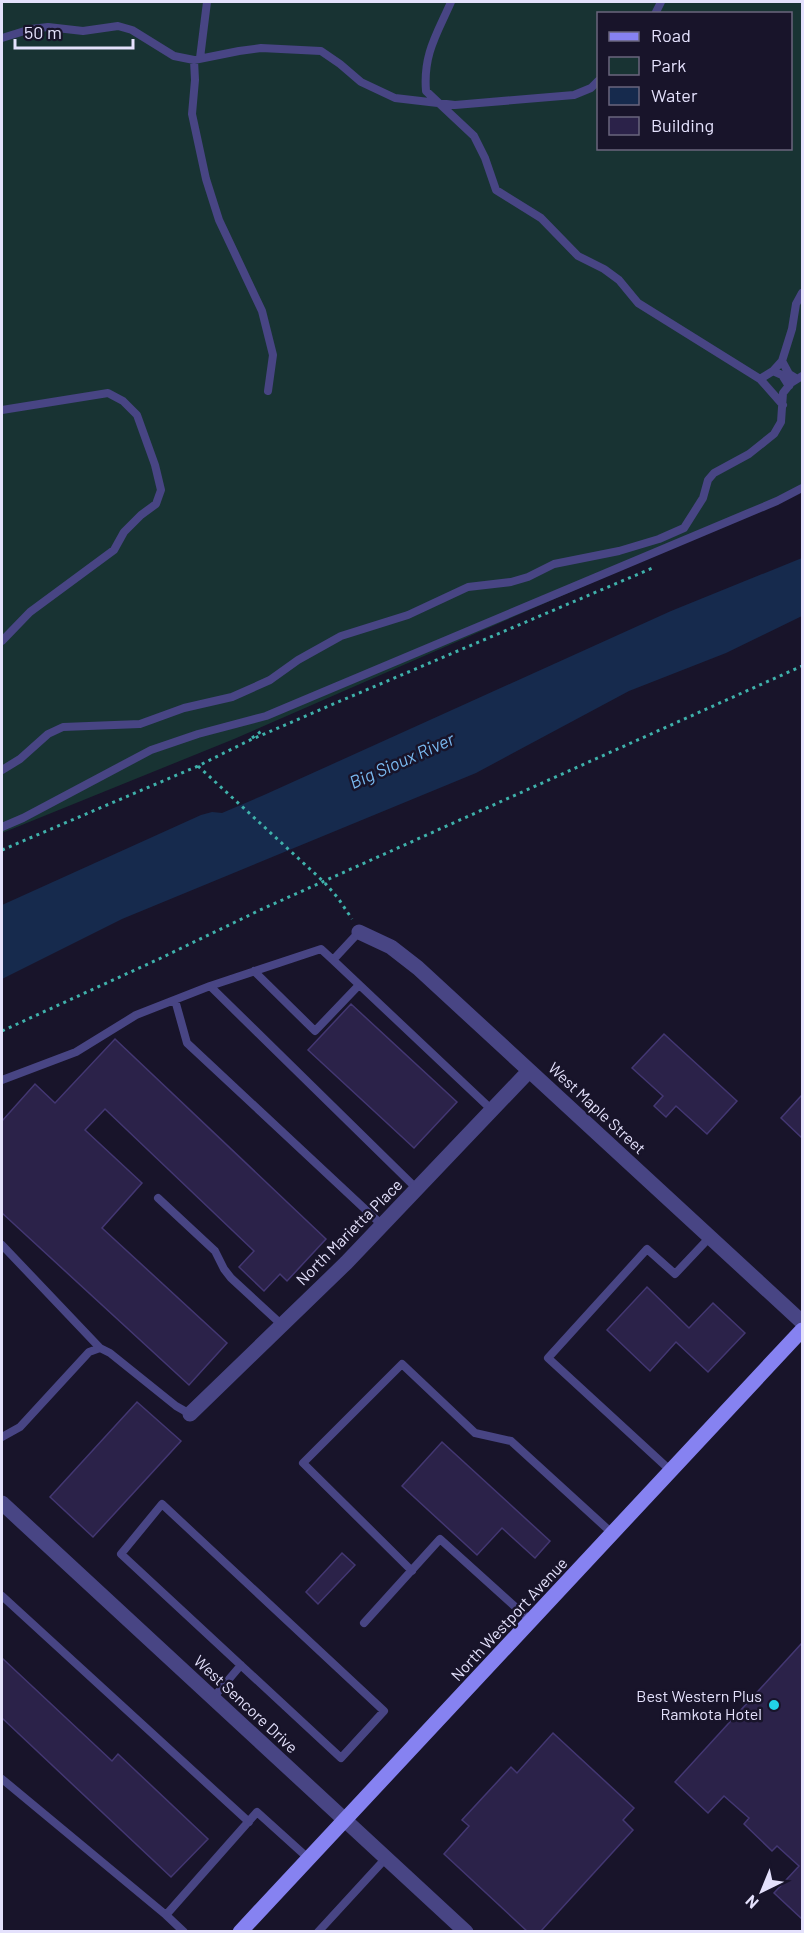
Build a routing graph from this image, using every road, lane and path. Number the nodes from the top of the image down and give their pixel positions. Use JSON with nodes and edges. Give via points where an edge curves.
{"nodes":[{"id":1,"x":207,"y":2,"type":"edge"},
{"id":2,"x":451,"y":2,"type":"edge"},
{"id":3,"x":2,"y":38,"type":"edge"},
{"id":4,"x":197,"y":59,"type":"junction"},
{"id":5,"x":597,"y":82,"type":"edge"},
{"id":6,"x":441,"y":104,"type":"junction"},
{"id":7,"x":802,"y":293,"type":"edge"},
{"id":8,"x":782,"y":361,"type":"junction"},
{"id":9,"x":773,"y":371,"type":"junction"},
{"id":10,"x":800,"y":378,"type":"edge"},
{"id":11,"x":760,"y":379,"type":"junction"},
{"id":12,"x":789,"y":386,"type":"junction"},
{"id":13,"x":268,"y":391,"type":"dead end"},
{"id":14,"x":783,"y":405,"type":"junction"},
{"id":15,"x":2,"y":410,"type":"edge"},
{"id":16,"x":802,"y":488,"type":"edge"},
{"id":17,"x":659,"y":565,"type":"dead end"},
{"id":18,"x":2,"y":640,"type":"edge"},
{"id":19,"x":802,"y":666,"type":"edge"},
{"id":20,"x":198,"y":766,"type":"junction"},
{"id":21,"x":2,"y":770,"type":"edge"},
{"id":22,"x":2,"y":826,"type":"edge"},
{"id":23,"x":2,"y":850,"type":"edge"},
{"id":24,"x":324,"y":882,"type":"junction"},
{"id":25,"x":359,"y":932,"type":"junction"},
{"id":26,"x":333,"y":960,"type":"junction"},
{"id":27,"x":254,"y":971,"type":"junction"},
{"id":28,"x":359,"y":985,"type":"junction"},
{"id":29,"x":210,"y":986,"type":"junction"},
{"id":30,"x":175,"y":1000,"type":"junction"},
{"id":31,"x":2,"y":1031,"type":"edge"},
{"id":32,"x":529,"y":1071,"type":"junction"},
{"id":33,"x":2,"y":1080,"type":"edge"},
{"id":34,"x":492,"y":1110,"type":"junction"},
{"id":35,"x":417,"y":1189,"type":"junction"},
{"id":36,"x":158,"y":1198,"type":"dead end"},
{"id":37,"x":382,"y":1225,"type":"junction"},
{"id":38,"x":711,"y":1237,"type":"junction"},
{"id":39,"x":2,"y":1245,"type":"edge"},
{"id":40,"x":9,"y":1253,"type":"junction"},
{"id":41,"x":2,"y":1261,"type":"edge"},
{"id":42,"x":802,"y":1322,"type":"edge"},
{"id":43,"x":282,"y":1325,"type":"junction"},
{"id":44,"x":802,"y":1330,"type":"edge"},
{"id":45,"x":100,"y":1348,"type":"junction"},
{"id":46,"x":190,"y":1414,"type":"joint"},
{"id":47,"x":2,"y":1437,"type":"edge"},
{"id":48,"x":671,"y":1471,"type":"junction"},
{"id":49,"x":2,"y":1503,"type":"edge"},
{"id":50,"x":613,"y":1534,"type":"junction"},
{"id":51,"x":412,"y":1571,"type":"junction"},
{"id":52,"x":2,"y":1596,"type":"edge"},
{"id":53,"x":531,"y":1621,"type":"junction"},
{"id":54,"x":364,"y":1623,"type":"dead end"},
{"id":55,"x":241,"y":1665,"type":"junction"},
{"id":56,"x":213,"y":1698,"type":"junction"},
{"id":57,"x":2,"y":1779,"type":"edge"},
{"id":58,"x":344,"y":1819,"type":"junction"},
{"id":59,"x":249,"y":1821,"type":"junction"},
{"id":60,"x":308,"y":1858,"type":"junction"},
{"id":61,"x":386,"y":1858,"type":"junction"},
{"id":62,"x":166,"y":1915,"type":"junction"},
{"id":63,"x":184,"y":1932,"type":"edge"},
{"id":64,"x":240,"y":1932,"type":"edge"},
{"id":65,"x":318,"y":1932,"type":"edge"},
{"id":66,"x":466,"y":1932,"type":"edge"}],
"edges":[{"from":1,"to":4,"type":"lane"},
{"from":2,"to":6,"type":"lane","via":[[431,45],[424,73],[426,91]]},
{"from":3,"to":4,"type":"lane","via":[[48,27],[83,31],[118,26],[132,30],[174,56]]},
{"from":4,"to":6,"type":"lane","via":[[261,48],[321,51],[361,82],[395,98]]},
{"from":4,"to":13,"type":"lane","via":[[194,125],[219,220],[262,311],[273,356]]},
{"from":5,"to":6,"type":"lane","via":[[574,95]]},
{"from":6,"to":11,"type":"lane","via":[[474,136],[496,190],[541,218],[579,256],[604,268],[638,303]]},
{"from":7,"to":8,"type":"lane"},
{"from":8,"to":9,"type":"lane"},
{"from":8,"to":10,"type":"lane","via":[[789,374]]},
{"from":9,"to":11,"type":"lane"},
{"from":9,"to":12,"type":"lane","via":[[782,375]]},
{"from":10,"to":12,"type":"lane"},
{"from":11,"to":14,"type":"lane"},
{"from":12,"to":14,"type":"lane","via":[[783,393]]},
{"from":14,"to":21,"type":"lane","via":[[781,422],[774,434],[749,454],[714,472],[684,528],[619,551],[554,564],[511,582],[468,587],[408,615],[341,636],[270,680],[232,697],[140,724],[63,727]]},
{"from":15,"to":18,"type":"lane","via":[[108,393],[137,415],[161,490],[156,504],[124,532],[114,550],[30,612]]},
{"from":16,"to":22,"type":"lane","via":[[266,716],[151,750]]},
{"from":17,"to":20,"type":"path"},
{"from":19,"to":24,"type":"path"},
{"from":20,"to":23,"type":"path"},
{"from":20,"to":24,"type":"path"},
{"from":24,"to":25,"type":"path"},
{"from":24,"to":31,"type":"path"},
{"from":25,"to":26,"type":"lane"},
{"from":25,"to":32,"type":"street","name":"West Maple Street","via":[[411,962]]},
{"from":26,"to":27,"type":"lane","via":[[321,949]]},
{"from":26,"to":28,"type":"lane"},
{"from":27,"to":28,"type":"lane","via":[[315,1031]]},
{"from":27,"to":29,"type":"lane"},
{"from":28,"to":34,"type":"lane"},
{"from":29,"to":30,"type":"lane"},
{"from":29,"to":35,"type":"lane"},
{"from":30,"to":33,"type":"lane","via":[[136,1015],[76,1052]]},
{"from":30,"to":37,"type":"lane","via":[[187,1043]]},
{"from":32,"to":34,"type":"street","name":"North Marietta Place"},
{"from":32,"to":38,"type":"street","name":"West Maple Street"},
{"from":34,"to":35,"type":"street","name":"North Marietta Place"},
{"from":35,"to":37,"type":"street","name":"North Marietta Place"},
{"from":36,"to":43,"type":"lane","via":[[215,1251],[231,1278]]},
{"from":37,"to":43,"type":"street","name":"North Marietta Place"},
{"from":38,"to":42,"type":"street","name":"West Maple Street"},
{"from":38,"to":48,"type":"lane","via":[[675,1274],[647,1249],[548,1358]]},
{"from":39,"to":40,"type":"lane"},
{"from":40,"to":41,"type":"lane"},
{"from":40,"to":45,"type":"lane"},
{"from":43,"to":46,"type":"street","name":"North Marietta Place"},
{"from":44,"to":48,"type":"main road","name":"North Westport Avenue"},
{"from":45,"to":46,"type":"lane"},
{"from":45,"to":47,"type":"lane","via":[[89,1352],[20,1427]]},
{"from":48,"to":50,"type":"main road","name":"North Westport Avenue"},
{"from":49,"to":56,"type":"street","name":"West Sencore Drive"},
{"from":50,"to":51,"type":"lane","via":[[511,1441],[475,1433],[402,1364],[303,1463]]},
{"from":50,"to":53,"type":"main road","name":"North Westport Avenue"},
{"from":51,"to":53,"type":"lane","via":[[440,1539]]},
{"from":51,"to":54,"type":"lane"},
{"from":52,"to":59,"type":"lane"},
{"from":53,"to":58,"type":"main road","name":"North Westport Avenue"},
{"from":55,"to":55,"type":"lane","via":[[121,1554],[162,1504],[384,1711],[341,1758]]},
{"from":55,"to":56,"type":"lane"},
{"from":56,"to":58,"type":"street","name":"West Sencore Drive"},
{"from":57,"to":62,"type":"lane"},
{"from":58,"to":60,"type":"main road","name":"North Westport Avenue"},
{"from":58,"to":61,"type":"street","name":"West Sencore Drive"},
{"from":59,"to":60,"type":"lane","via":[[257,1812]]},
{"from":59,"to":62,"type":"lane"},
{"from":60,"to":64,"type":"main road","name":"North Westport Avenue"},
{"from":61,"to":65,"type":"lane"},
{"from":61,"to":66,"type":"street","name":"West Sencore Drive"},
{"from":62,"to":63,"type":"lane"}]}
